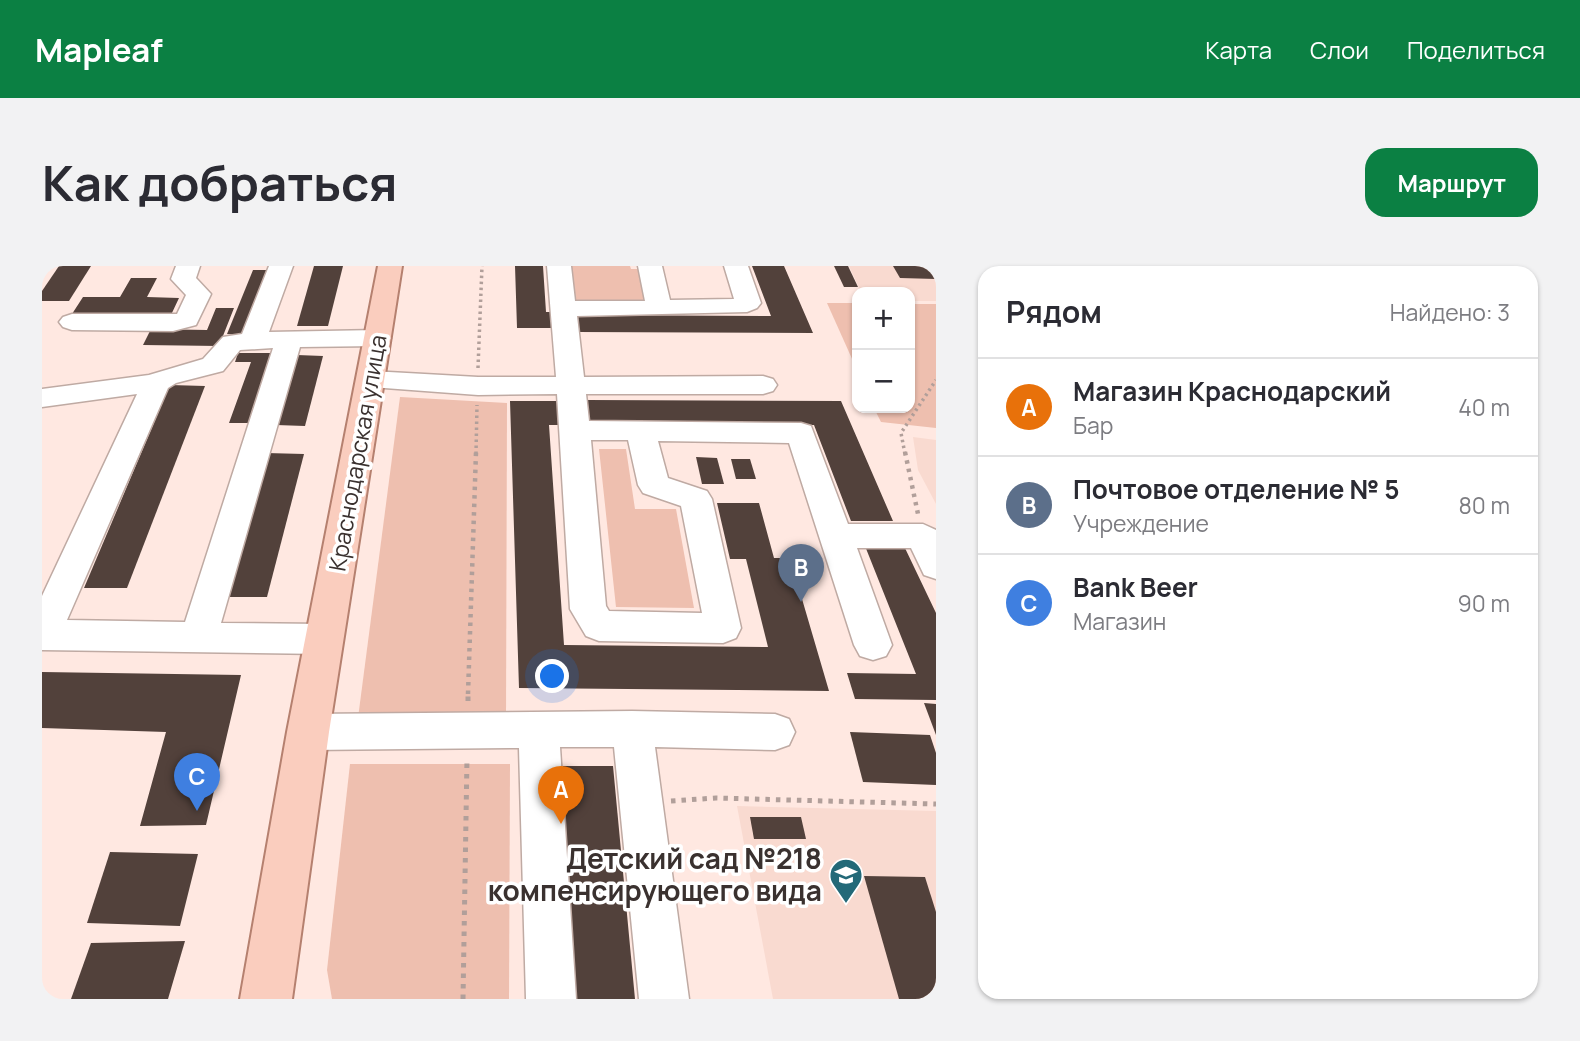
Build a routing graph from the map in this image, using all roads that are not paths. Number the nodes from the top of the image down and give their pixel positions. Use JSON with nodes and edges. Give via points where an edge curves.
{"nodes":[{"id":1,"x":188,"y":266,"type":"edge"},
{"id":2,"x":281,"y":266,"type":"edge"},
{"id":3,"x":390,"y":266,"type":"edge"},
{"id":4,"x":559,"y":266,"type":"edge"},
{"id":5,"x":650,"y":266,"type":"edge"},
{"id":6,"x":736,"y":266,"type":"edge"},
{"id":7,"x":659,"y":308,"type":"junction"},
{"id":8,"x":563,"y":309,"type":"junction"},
{"id":9,"x":72,"y":323,"type":"dead end"},
{"id":10,"x":378,"y":338,"type":"junction"},
{"id":11,"x":289,"y":339,"type":"junction"},
{"id":12,"x":253,"y":340,"type":"junction"},
{"id":13,"x":372,"y":379,"type":"junction"},
{"id":14,"x":156,"y":383,"type":"junction"},
{"id":15,"x":763,"y":385,"type":"dead end"},
{"id":16,"x":569,"y":386,"type":"junction"},
{"id":17,"x":42,"y":398,"type":"edge"},
{"id":18,"x":575,"y":430,"type":"junction"},
{"id":19,"x":641,"y":430,"type":"junction"},
{"id":20,"x":836,"y":536,"type":"junction"},
{"id":21,"x":930,"y":551,"type":"edge"},
{"id":22,"x":42,"y":635,"type":"edge"},
{"id":23,"x":199,"y":636,"type":"junction"},
{"id":24,"x":324,"y":639,"type":"junction"},
{"id":25,"x":873,"y":645,"type":"dead end"},
{"id":26,"x":539,"y":729,"type":"junction"},
{"id":27,"x":632,"y":729,"type":"junction"},
{"id":28,"x":308,"y":732,"type":"junction"},
{"id":29,"x":775,"y":732,"type":"dead end"},
{"id":30,"x":267,"y":999,"type":"edge"},
{"id":31,"x":551,"y":999,"type":"edge"},
{"id":32,"x":664,"y":999,"type":"edge"}],
"edges":[{"from":1,"to":9,"type":"street","via":[[183,279],[199,294],[187,320]]},
{"from":2,"to":12,"type":"street"},
{"from":3,"to":10,"type":"main road","name":"Краснодарская улица"},
{"from":4,"to":8,"type":"street"},
{"from":5,"to":7,"type":"street"},
{"from":6,"to":7,"type":"street","via":[[748,303]]},
{"from":7,"to":8,"type":"street"},
{"from":8,"to":16,"type":"street"},
{"from":10,"to":11,"type":"street"},
{"from":10,"to":13,"type":"main road","name":"Краснодарская улица"},
{"from":11,"to":12,"type":"street"},
{"from":11,"to":23,"type":"street"},
{"from":12,"to":14,"type":"street","via":[[232,343],[213,365]]},
{"from":13,"to":16,"type":"street"},
{"from":13,"to":24,"type":"main road","name":"Краснодарская улица"},
{"from":14,"to":17,"type":"lane"},
{"from":14,"to":22,"type":"street"},
{"from":15,"to":16,"type":"street"},
{"from":16,"to":18,"type":"street"},
{"from":18,"to":19,"type":"street"},
{"from":18,"to":19,"type":"street","via":[[588,609],[599,626],[723,628],[696,499],[654,485]]},
{"from":19,"to":20,"type":"street","via":[[801,433]]},
{"from":20,"to":21,"type":"street"},
{"from":20,"to":25,"type":"street"},
{"from":22,"to":23,"type":"street"},
{"from":23,"to":24,"type":"street"},
{"from":24,"to":28,"type":"main road","name":"Краснодарская улица"},
{"from":26,"to":27,"type":"street"},
{"from":26,"to":28,"type":"street"},
{"from":26,"to":31,"type":"street"},
{"from":27,"to":29,"type":"street"},
{"from":27,"to":32,"type":"street"},
{"from":28,"to":30,"type":"main road","name":"Краснодарская улица"}]}
